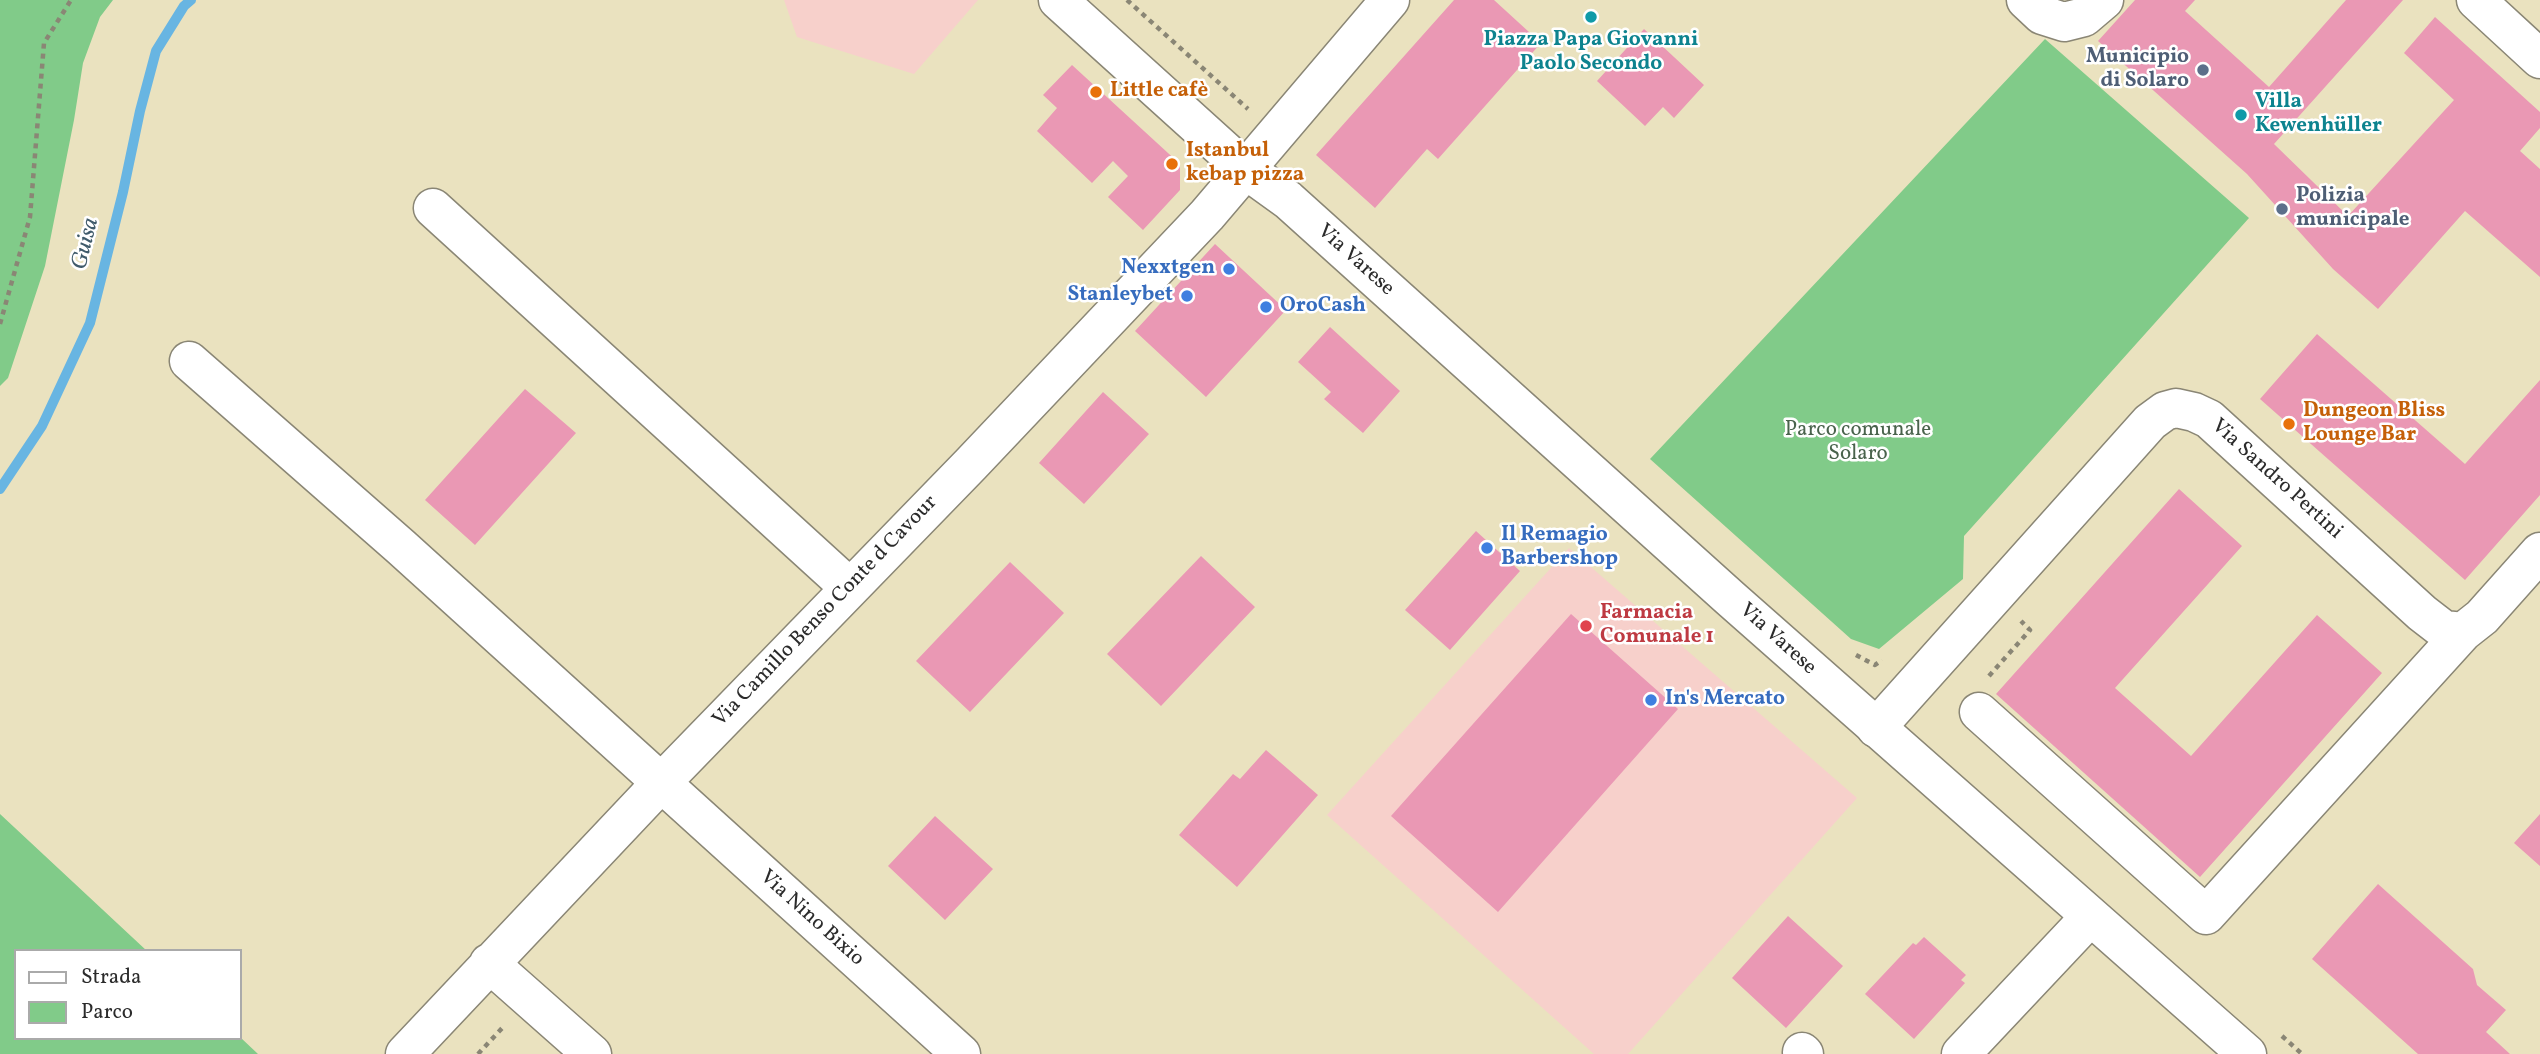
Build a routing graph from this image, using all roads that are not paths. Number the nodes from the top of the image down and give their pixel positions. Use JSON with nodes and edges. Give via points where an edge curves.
{"nodes":[{"id":1,"x":1058,"y":0,"type":"edge"},
{"id":2,"x":1390,"y":0,"type":"edge"},
{"id":3,"x":2026,"y":0,"type":"edge"},
{"id":4,"x":2104,"y":0,"type":"edge"},
{"id":5,"x":2476,"y":0,"type":"edge"},
{"id":6,"x":2540,"y":59,"type":"edge"},
{"id":7,"x":1245,"y":169,"type":"junction"},
{"id":8,"x":433,"y":208,"type":"dead end"},
{"id":9,"x":190,"y":362,"type":"dead end"},
{"id":10,"x":2540,"y":552,"type":"edge"},
{"id":11,"x":850,"y":588,"type":"junction"},
{"id":12,"x":2463,"y":632,"type":"junction"},
{"id":13,"x":1979,"y":712,"type":"road end"},
{"id":14,"x":1876,"y":728,"type":"junction"},
{"id":15,"x":660,"y":784,"type":"junction"},
{"id":16,"x":2090,"y":917,"type":"junction"},
{"id":17,"x":489,"y":963,"type":"junction"},
{"id":18,"x":405,"y":1054,"type":"edge"},
{"id":19,"x":592,"y":1054,"type":"edge"},
{"id":20,"x":961,"y":1054,"type":"edge"},
{"id":21,"x":1961,"y":1054,"type":"edge"},
{"id":22,"x":2247,"y":1054,"type":"edge"}],
"edges":[{"from":1,"to":7,"type":"street","name":"Via Varese"},
{"from":2,"to":7,"type":"street","name":"Via Camillo Benso Conte d Cavour"},
{"from":3,"to":4,"type":"street","via":[[2042,15],[2064,22],[2084,17]]},
{"from":5,"to":6,"type":"street"},
{"from":7,"to":11,"type":"street","name":"Via Camillo Benso Conte d Cavour","via":[[1207,215]]},
{"from":7,"to":14,"type":"street","name":"Via Varese","via":[[1288,200]]},
{"from":8,"to":11,"type":"street"},
{"from":9,"to":15,"type":"street","name":"Via Nino Bixio"},
{"from":10,"to":12,"type":"street"},
{"from":11,"to":15,"type":"street","name":"Via Camillo Benso Conte d Cavour"},
{"from":12,"to":13,"type":"street","via":[[2206,915]]},
{"from":12,"to":14,"type":"street","name":"Via Sandro Pertini","via":[[2444,630],[2422,613],[2209,419],[2176,408],[2150,422]]},
{"from":14,"to":16,"type":"street","name":"Via Varese"},
{"from":15,"to":17,"type":"street","name":"Via Camillo Benso Conte d Cavour"},
{"from":15,"to":20,"type":"street","name":"Via Nino Bixio"},
{"from":16,"to":21,"type":"street"},
{"from":16,"to":22,"type":"street","name":"Via Varese"},
{"from":17,"to":18,"type":"street","name":"Via Camillo Benso Conte d Cavour"},
{"from":17,"to":19,"type":"street"}]}
